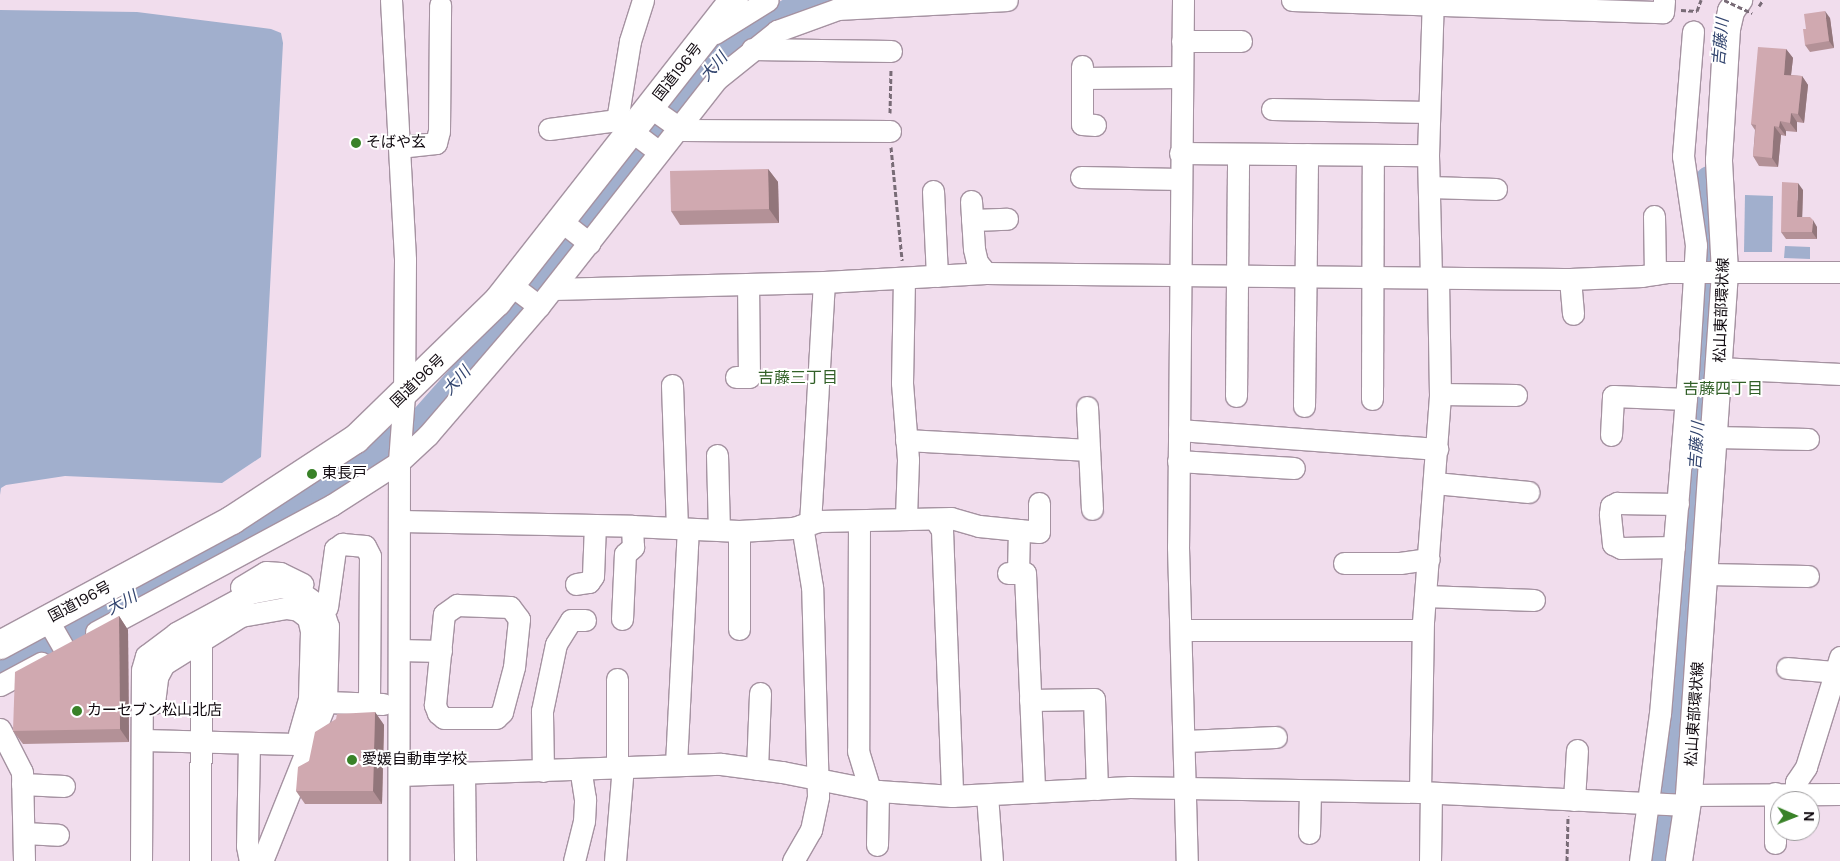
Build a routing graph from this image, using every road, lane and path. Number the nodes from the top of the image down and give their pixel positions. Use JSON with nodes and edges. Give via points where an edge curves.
{"nodes":[{"id":1,"x":391,"y":0,"type":"edge"},
{"id":2,"x":643,"y":0,"type":"edge"},
{"id":3,"x":734,"y":0,"type":"edge"},
{"id":4,"x":1007,"y":0,"type":"edge"},
{"id":5,"x":1183,"y":0,"type":"edge"},
{"id":6,"x":1292,"y":0,"type":"edge"},
{"id":7,"x":1700,"y":0,"type":"edge"},
{"id":8,"x":1724,"y":0,"type":"edge"},
{"id":9,"x":1433,"y":2,"type":"edge"},
{"id":10,"x":440,"y":5,"type":"dead end"},
{"id":11,"x":1745,"y":6,"type":"edge"},
{"id":12,"x":1668,"y":7,"type":"edge"},
{"id":13,"x":769,"y":9,"type":"edge"},
{"id":14,"x":1692,"y":31,"type":"dead end"},
{"id":15,"x":1241,"y":40,"type":"dead end"},
{"id":16,"x":1182,"y":41,"type":"junction"},
{"id":17,"x":701,"y":44,"type":"junction"},
{"id":18,"x":752,"y":49,"type":"junction"},
{"id":19,"x":891,"y":51,"type":"dead end"},
{"id":20,"x":1181,"y":77,"type":"junction"},
{"id":21,"x":1272,"y":109,"type":"dead end"},
{"id":22,"x":1429,"y":112,"type":"junction"},
{"id":23,"x":665,"y":119,"type":"junction"},
{"id":24,"x":1094,"y":125,"type":"dead end"},
{"id":25,"x":549,"y":128,"type":"dead end"},
{"id":26,"x":890,"y":131,"type":"dead end"},
{"id":27,"x":641,"y":138,"type":"junction"},
{"id":28,"x":399,"y":147,"type":"junction"},
{"id":29,"x":1180,"y":153,"type":"junction"},
{"id":30,"x":1238,"y":154,"type":"junction"},
{"id":31,"x":1307,"y":154,"type":"junction"},
{"id":32,"x":1373,"y":155,"type":"junction"},
{"id":33,"x":1428,"y":155,"type":"junction"},
{"id":34,"x":1080,"y":177,"type":"dead end"},
{"id":35,"x":1180,"y":179,"type":"junction"},
{"id":36,"x":1429,"y":187,"type":"junction"},
{"id":37,"x":1496,"y":189,"type":"dead end"},
{"id":38,"x":933,"y":191,"type":"dead end"},
{"id":39,"x":1654,"y":216,"type":"dead end"},
{"id":40,"x":1007,"y":219,"type":"dead end"},
{"id":41,"x":577,"y":234,"type":"junction"},
{"id":42,"x":1710,"y":272,"type":"junction"},
{"id":43,"x":1840,"y":272,"type":"edge"},
{"id":44,"x":986,"y":273,"type":"junction"},
{"id":45,"x":1654,"y":274,"type":"junction"},
{"id":46,"x":937,"y":276,"type":"junction"},
{"id":47,"x":1180,"y":277,"type":"junction"},
{"id":48,"x":1236,"y":278,"type":"junction"},
{"id":49,"x":1305,"y":278,"type":"junction"},
{"id":50,"x":1372,"y":278,"type":"junction"},
{"id":51,"x":1434,"y":278,"type":"junction"},
{"id":52,"x":904,"y":279,"type":"junction"},
{"id":53,"x":1570,"y":279,"type":"junction"},
{"id":54,"x":824,"y":282,"type":"junction"},
{"id":55,"x":748,"y":285,"type":"junction"},
{"id":56,"x":553,"y":289,"type":"junction"},
{"id":57,"x":527,"y":297,"type":"junction"},
{"id":58,"x":1573,"y":314,"type":"dead end"},
{"id":59,"x":1719,"y":368,"type":"junction"},
{"id":60,"x":1840,"y":374,"type":"edge"},
{"id":61,"x":736,"y":377,"type":"dead end"},
{"id":62,"x":672,"y":385,"type":"dead end"},
{"id":63,"x":1440,"y":394,"type":"junction"},
{"id":64,"x":404,"y":395,"type":"junction"},
{"id":65,"x":1236,"y":396,"type":"dead end"},
{"id":66,"x":1516,"y":396,"type":"dead end"},
{"id":67,"x":1686,"y":399,"type":"junction"},
{"id":68,"x":1372,"y":400,"type":"dead end"},
{"id":69,"x":1304,"y":406,"type":"dead end"},
{"id":70,"x":1087,"y":407,"type":"dead end"},
{"id":71,"x":1179,"y":430,"type":"junction"},
{"id":72,"x":1611,"y":435,"type":"dead end"},
{"id":73,"x":1715,"y":437,"type":"junction"},
{"id":74,"x":906,"y":440,"type":"junction"},
{"id":75,"x":1808,"y":440,"type":"dead end"},
{"id":76,"x":1437,"y":449,"type":"junction"},
{"id":77,"x":1089,"y":450,"type":"junction"},
{"id":78,"x":717,"y":455,"type":"dead end"},
{"id":79,"x":1178,"y":461,"type":"junction"},
{"id":80,"x":399,"y":462,"type":"junction"},
{"id":81,"x":1294,"y":468,"type":"dead end"},
{"id":82,"x":1435,"y":478,"type":"junction"},
{"id":83,"x":1527,"y":486,"type":"dead end"},
{"id":84,"x":1040,"y":503,"type":"dead end"},
{"id":85,"x":1678,"y":504,"type":"junction"},
{"id":86,"x":1092,"y":508,"type":"dead end"},
{"id":87,"x":906,"y":518,"type":"junction"},
{"id":88,"x":401,"y":521,"type":"junction"},
{"id":89,"x":936,"y":521,"type":"junction"},
{"id":90,"x":859,"y":522,"type":"junction"},
{"id":91,"x":806,"y":524,"type":"junction"},
{"id":92,"x":595,"y":525,"type":"junction"},
{"id":93,"x":632,"y":526,"type":"junction"},
{"id":94,"x":682,"y":529,"type":"junction"},
{"id":95,"x":1019,"y":530,"type":"junction"},
{"id":96,"x":729,"y":531,"type":"junction"},
{"id":97,"x":1705,"y":541,"type":"junction"},
{"id":98,"x":1676,"y":543,"type":"junction"},
{"id":99,"x":1429,"y":559,"type":"junction"},
{"id":100,"x":1344,"y":562,"type":"dead end"},
{"id":101,"x":1705,"y":574,"type":"junction"},
{"id":102,"x":1808,"y":576,"type":"dead end"},
{"id":103,"x":576,"y":584,"type":"dead end"},
{"id":104,"x":1425,"y":596,"type":"junction"},
{"id":105,"x":1534,"y":600,"type":"dead end"},
{"id":106,"x":327,"y":617,"type":"junction"},
{"id":107,"x":622,"y":618,"type":"dead end"},
{"id":108,"x":586,"y":620,"type":"dead end"},
{"id":109,"x":738,"y":629,"type":"dead end"},
{"id":110,"x":1181,"y":630,"type":"junction"},
{"id":111,"x":1422,"y":630,"type":"junction"},
{"id":112,"x":57,"y":636,"type":"junction"},
{"id":113,"x":196,"y":644,"type":"junction"},
{"id":114,"x":0,"y":645,"type":"edge"},
{"id":115,"x":399,"y":650,"type":"junction"},
{"id":116,"x":441,"y":651,"type":"junction"},
{"id":117,"x":1838,"y":664,"type":"edge"},
{"id":118,"x":1787,"y":668,"type":"dead end"},
{"id":119,"x":617,"y":679,"type":"dead end"},
{"id":120,"x":0,"y":685,"type":"edge"},
{"id":121,"x":144,"y":686,"type":"junction"},
{"id":122,"x":760,"y":693,"type":"dead end"},
{"id":123,"x":1834,"y":698,"type":"edge"},
{"id":124,"x":1030,"y":700,"type":"junction"},
{"id":125,"x":326,"y":702,"type":"junction"},
{"id":126,"x":369,"y":704,"type":"junction"},
{"id":127,"x":399,"y":705,"type":"junction"},
{"id":128,"x":315,"y":727,"type":"junction"},
{"id":129,"x":0,"y":729,"type":"edge"},
{"id":130,"x":1276,"y":737,"type":"dead end"},
{"id":131,"x":1184,"y":741,"type":"junction"},
{"id":132,"x":148,"y":745,"type":"junction"},
{"id":133,"x":195,"y":746,"type":"junction"},
{"id":134,"x":244,"y":747,"type":"junction"},
{"id":135,"x":300,"y":750,"type":"junction"},
{"id":136,"x":1577,"y":750,"type":"dead end"},
{"id":137,"x":676,"y":764,"type":"junction"},
{"id":138,"x":620,"y":766,"type":"junction"},
{"id":139,"x":580,"y":769,"type":"junction"},
{"id":140,"x":757,"y":769,"type":"junction"},
{"id":141,"x":543,"y":771,"type":"junction"},
{"id":142,"x":464,"y":773,"type":"junction"},
{"id":143,"x":400,"y":775,"type":"junction"},
{"id":144,"x":818,"y":779,"type":"junction"},
{"id":145,"x":22,"y":784,"type":"junction"},
{"id":146,"x":64,"y":786,"type":"dead end"},
{"id":147,"x":1097,"y":789,"type":"junction"},
{"id":148,"x":1186,"y":789,"type":"junction"},
{"id":149,"x":874,"y":790,"type":"junction"},
{"id":150,"x":1310,"y":791,"type":"junction"},
{"id":151,"x":1787,"y":791,"type":"edge"},
{"id":152,"x":1034,"y":792,"type":"junction"},
{"id":153,"x":1426,"y":792,"type":"junction"},
{"id":154,"x":988,"y":794,"type":"junction"},
{"id":155,"x":1770,"y":794,"type":"edge"},
{"id":156,"x":1820,"y":794,"type":"edge"},
{"id":157,"x":1840,"y":794,"type":"edge"},
{"id":158,"x":952,"y":796,"type":"junction"},
{"id":159,"x":1571,"y":800,"type":"junction"},
{"id":160,"x":1686,"y":802,"type":"junction"},
{"id":161,"x":1653,"y":804,"type":"junction"},
{"id":162,"x":24,"y":833,"type":"junction"},
{"id":163,"x":1309,"y":833,"type":"dead end"},
{"id":164,"x":283,"y":834,"type":"dead end"},
{"id":165,"x":58,"y":835,"type":"dead end"},
{"id":166,"x":877,"y":845,"type":"dead end"},
{"id":167,"x":24,"y":861,"type":"edge"},
{"id":168,"x":141,"y":861,"type":"edge"},
{"id":169,"x":152,"y":861,"type":"edge"},
{"id":170,"x":188,"y":861,"type":"edge"},
{"id":171,"x":200,"y":861,"type":"edge"},
{"id":172,"x":241,"y":861,"type":"edge"},
{"id":173,"x":262,"y":861,"type":"edge"},
{"id":174,"x":274,"y":861,"type":"edge"},
{"id":175,"x":398,"y":861,"type":"edge"},
{"id":176,"x":465,"y":861,"type":"edge"},
{"id":177,"x":574,"y":861,"type":"edge"},
{"id":178,"x":615,"y":861,"type":"edge"},
{"id":179,"x":793,"y":861,"type":"edge"},
{"id":180,"x":992,"y":861,"type":"edge"},
{"id":181,"x":1188,"y":861,"type":"edge"},
{"id":182,"x":1430,"y":861,"type":"edge"},
{"id":183,"x":1567,"y":861,"type":"edge"},
{"id":184,"x":1640,"y":861,"type":"edge"},
{"id":185,"x":1680,"y":861,"type":"edge"}],
"edges":[{"from":1,"to":28,"type":"street"},
{"from":2,"to":27,"type":"street","via":[[630,41]]},
{"from":3,"to":17,"type":"highway","name":"国道196号"},
{"from":4,"to":13,"type":"street","via":[[838,9]]},
{"from":5,"to":16,"type":"street"},
{"from":6,"to":9,"type":"street"},
{"from":7,"to":12,"type":"path","via":[[1697,11]]},
{"from":8,"to":11,"type":"path","bridge":true},
{"from":9,"to":12,"type":"street"},
{"from":9,"to":22,"type":"street"},
{"from":10,"to":28,"type":"street","via":[[438,137],[436,143]]},
{"from":11,"to":42,"type":"main road","name":"松山東部環状線","via":[[1731,11],[1727,29]]},
{"from":13,"to":17,"type":"street"},
{"from":13,"to":18,"type":"street"},
{"from":14,"to":42,"type":"street","via":[[1683,156],[1696,245]]},
{"from":15,"to":16,"type":"street"},
{"from":16,"to":20,"type":"street"},
{"from":17,"to":23,"type":"highway","name":"国道196号"},
{"from":18,"to":19,"type":"street"},
{"from":18,"to":23,"type":"street"},
{"from":20,"to":24,"type":"street","via":[[1082,72],[1082,124]]},
{"from":20,"to":29,"type":"street"},
{"from":21,"to":22,"type":"street","via":[[1361,103]]},
{"from":22,"to":33,"type":"street"},
{"from":23,"to":26,"type":"street"},
{"from":23,"to":27,"type":"highway","name":"国道196号"},
{"from":25,"to":27,"type":"street"},
{"from":27,"to":41,"type":"highway","name":"国道196号"},
{"from":28,"to":64,"type":"street","via":[[405,260]]},
{"from":29,"to":30,"type":"street"},
{"from":29,"to":35,"type":"street"},
{"from":30,"to":31,"type":"street"},
{"from":30,"to":48,"type":"street"},
{"from":31,"to":32,"type":"street"},
{"from":31,"to":49,"type":"street"},
{"from":32,"to":33,"type":"street"},
{"from":32,"to":50,"type":"street"},
{"from":33,"to":36,"type":"street"},
{"from":34,"to":35,"type":"street"},
{"from":35,"to":47,"type":"street"},
{"from":36,"to":37,"type":"street"},
{"from":36,"to":51,"type":"street"},
{"from":38,"to":46,"type":"street"},
{"from":39,"to":45,"type":"street"},
{"from":40,"to":44,"type":"street","via":[[972,211],[977,262]]},
{"from":41,"to":56,"type":"street"},
{"from":41,"to":57,"type":"highway","name":"国道196号"},
{"from":42,"to":43,"type":"street"},
{"from":42,"to":45,"type":"street"},
{"from":42,"to":59,"type":"main road","name":"松山東部環状線"},
{"from":42,"to":67,"type":"street"},
{"from":44,"to":46,"type":"street"},
{"from":44,"to":47,"type":"street"},
{"from":45,"to":53,"type":"street"},
{"from":46,"to":52,"type":"street"},
{"from":47,"to":48,"type":"street"},
{"from":47,"to":71,"type":"street"},
{"from":48,"to":49,"type":"street"},
{"from":48,"to":65,"type":"street"},
{"from":49,"to":50,"type":"street"},
{"from":49,"to":69,"type":"street"},
{"from":50,"to":51,"type":"street"},
{"from":50,"to":68,"type":"street"},
{"from":51,"to":53,"type":"street"},
{"from":51,"to":63,"type":"street"},
{"from":52,"to":54,"type":"street"},
{"from":52,"to":74,"type":"street","via":[[902,384]]},
{"from":53,"to":58,"type":"street"},
{"from":54,"to":55,"type":"street"},
{"from":54,"to":91,"type":"street"},
{"from":55,"to":56,"type":"street"},
{"from":55,"to":61,"type":"street","via":[[749,377]]},
{"from":56,"to":57,"type":"street"},
{"from":57,"to":64,"type":"highway","name":"国道196号"},
{"from":57,"to":80,"type":"street","via":[[428,435]]},
{"from":59,"to":60,"type":"street"},
{"from":59,"to":73,"type":"main road","name":"松山東部環状線"},
{"from":62,"to":94,"type":"street"},
{"from":63,"to":66,"type":"street"},
{"from":63,"to":76,"type":"street"},
{"from":64,"to":80,"type":"street"},
{"from":64,"to":112,"type":"highway","name":"国道196号","via":[[356,439]]},
{"from":67,"to":72,"type":"street","via":[[1613,396]]},
{"from":67,"to":85,"type":"street"},
{"from":70,"to":77,"type":"street"},
{"from":71,"to":76,"type":"street"},
{"from":71,"to":79,"type":"street"},
{"from":73,"to":75,"type":"street"},
{"from":73,"to":97,"type":"main road","name":"松山東部環状線"},
{"from":74,"to":77,"type":"street"},
{"from":74,"to":87,"type":"street"},
{"from":76,"to":82,"type":"street"},
{"from":77,"to":86,"type":"street"},
{"from":78,"to":96,"type":"street"},
{"from":79,"to":81,"type":"street"},
{"from":79,"to":110,"type":"street"},
{"from":80,"to":88,"type":"street"},
{"from":80,"to":112,"type":"street","via":[[332,505]]},
{"from":82,"to":83,"type":"street"},
{"from":82,"to":99,"type":"street"},
{"from":84,"to":95,"type":"street","via":[[1039,532]]},
{"from":85,"to":98,"type":"street"},
{"from":85,"to":98,"type":"street","via":[[1617,502],[1611,506],[1610,514],[1613,544],[1620,548]]},
{"from":87,"to":89,"type":"street"},
{"from":87,"to":90,"type":"street"},
{"from":88,"to":92,"type":"street"},
{"from":88,"to":115,"type":"street"},
{"from":89,"to":95,"type":"street","via":[[951,518]]},
{"from":89,"to":158,"type":"street","via":[[942,530]]},
{"from":90,"to":91,"type":"street"},
{"from":90,"to":149,"type":"street","via":[[858,751]]},
{"from":91,"to":96,"type":"street"},
{"from":91,"to":144,"type":"street","via":[[812,588]]},
{"from":92,"to":93,"type":"street"},
{"from":92,"to":103,"type":"street","via":[[593,576],[589,582]]},
{"from":93,"to":94,"type":"street"},
{"from":93,"to":107,"type":"street","via":[[632,548],[625,554]]},
{"from":94,"to":96,"type":"street"},
{"from":94,"to":137,"type":"street"},
{"from":95,"to":124,"type":"street","via":[[1013,573],[1025,573]]},
{"from":96,"to":109,"type":"street"},
{"from":97,"to":98,"type":"street"},
{"from":97,"to":101,"type":"main road","name":"松山東部環状線"},
{"from":98,"to":161,"type":"street"},
{"from":99,"to":100,"type":"street","via":[[1400,563]]},
{"from":99,"to":104,"type":"street"},
{"from":101,"to":102,"type":"street"},
{"from":101,"to":160,"type":"main road","name":"松山東部環状線"},
{"from":104,"to":105,"type":"street"},
{"from":104,"to":111,"type":"street"},
{"from":106,"to":121,"type":"street","via":[[322,608],[296,589],[260,588],[158,644],[146,656],[142,670]]},
{"from":106,"to":125,"type":"street"},
{"from":106,"to":126,"type":"street","via":[[335,549],[342,544],[366,546],[370,556]]},
{"from":108,"to":141,"type":"street","via":[[571,620],[556,644],[542,711]]},
{"from":110,"to":111,"type":"street"},
{"from":110,"to":131,"type":"street"},
{"from":111,"to":153,"type":"street"},
{"from":112,"to":114,"type":"highway","name":"国道196号"},
{"from":112,"to":120,"type":"street"},
{"from":113,"to":132,"type":"street","via":[[164,664],[157,677]]},
{"from":113,"to":133,"type":"street"},
{"from":113,"to":135,"type":"street","via":[[241,616],[264,609],[298,610],[308,618],[312,631],[309,699]]},
{"from":115,"to":116,"type":"street"},
{"from":115,"to":127,"type":"street"},
{"from":116,"to":116,"type":"street","via":[[435,705],[438,713],[444,718],[496,718],[502,712],[514,667],[516,612],[510,607],[457,605],[449,609],[444,614]]},
{"from":117,"to":118,"type":"street"},
{"from":117,"to":123,"type":"street"},
{"from":119,"to":138,"type":"street"},
{"from":121,"to":128,"type":"street","via":[[152,665],[167,650],[242,602],[294,598],[316,613],[320,628],[319,700]]},
{"from":121,"to":132,"type":"street"},
{"from":122,"to":140,"type":"street"},
{"from":123,"to":151,"type":"street","via":[[1806,768]]},
{"from":124,"to":147,"type":"street","via":[[1094,699]]},
{"from":124,"to":152,"type":"street"},
{"from":125,"to":126,"type":"street"},
{"from":125,"to":128,"type":"street"},
{"from":126,"to":127,"type":"street"},
{"from":127,"to":143,"type":"street"},
{"from":128,"to":135,"type":"street"},
{"from":129,"to":145,"type":"street","via":[[22,772]]},
{"from":130,"to":131,"type":"street"},
{"from":131,"to":148,"type":"street"},
{"from":132,"to":133,"type":"street"},
{"from":132,"to":168,"type":"street"},
{"from":132,"to":169,"type":"street"},
{"from":133,"to":134,"type":"street"},
{"from":133,"to":170,"type":"street"},
{"from":133,"to":171,"type":"street"},
{"from":134,"to":135,"type":"street"},
{"from":134,"to":135,"type":"street","via":[[250,861]]},
{"from":134,"to":172,"type":"street"},
{"from":135,"to":173,"type":"street"},
{"from":136,"to":159,"type":"street"},
{"from":137,"to":138,"type":"street"},
{"from":137,"to":140,"type":"street","via":[[721,764]]},
{"from":138,"to":139,"type":"street"},
{"from":138,"to":178,"type":"street"},
{"from":139,"to":141,"type":"street"},
{"from":139,"to":177,"type":"street","via":[[585,799],[584,821]]},
{"from":140,"to":144,"type":"street"},
{"from":141,"to":142,"type":"street"},
{"from":142,"to":143,"type":"street"},
{"from":142,"to":176,"type":"street"},
{"from":143,"to":175,"type":"street"},
{"from":144,"to":149,"type":"street"},
{"from":144,"to":179,"type":"street","via":[[816,814]]},
{"from":145,"to":146,"type":"street"},
{"from":145,"to":162,"type":"street"},
{"from":147,"to":148,"type":"street"},
{"from":147,"to":152,"type":"street"},
{"from":148,"to":150,"type":"street"},
{"from":148,"to":181,"type":"street"},
{"from":149,"to":158,"type":"street"},
{"from":149,"to":166,"type":"street"},
{"from":150,"to":153,"type":"street"},
{"from":150,"to":163,"type":"street"},
{"from":152,"to":154,"type":"street"},
{"from":153,"to":159,"type":"street"},
{"from":153,"to":182,"type":"street"},
{"from":154,"to":158,"type":"street"},
{"from":154,"to":180,"type":"street"},
{"from":155,"to":160,"type":"street"},
{"from":156,"to":157,"type":"street"},
{"from":159,"to":161,"type":"street"},
{"from":159,"to":183,"type":"path"},
{"from":160,"to":161,"type":"street"},
{"from":160,"to":185,"type":"main road","name":"松山東部環状線"},
{"from":161,"to":184,"type":"street"},
{"from":162,"to":165,"type":"street"},
{"from":162,"to":167,"type":"street"},
{"from":164,"to":174,"type":"street"}]}
